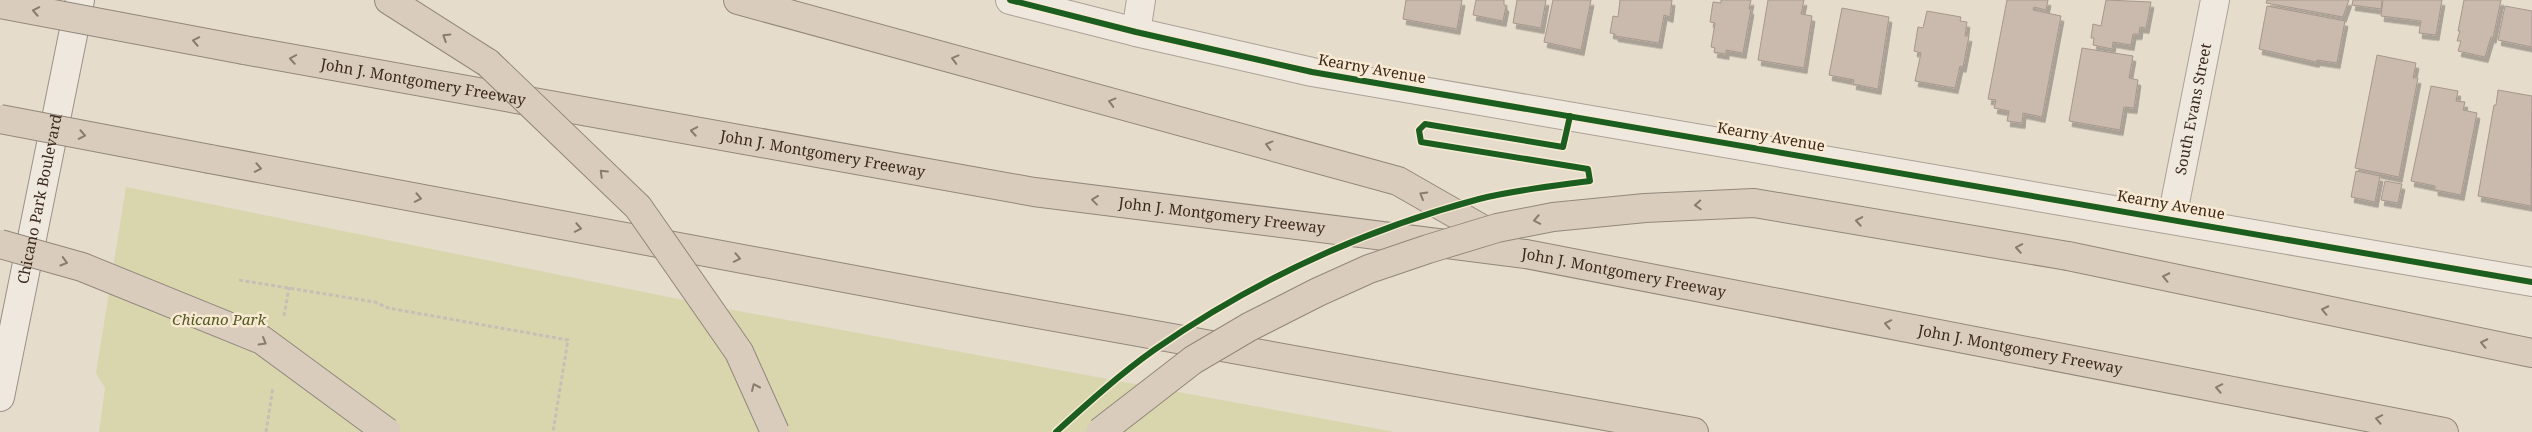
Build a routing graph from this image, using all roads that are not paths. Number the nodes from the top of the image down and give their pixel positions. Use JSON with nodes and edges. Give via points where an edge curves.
{"nodes":[{"id":1,"x":80,"y":0,"type":"edge"},
{"id":2,"x":388,"y":0,"type":"edge"},
{"id":3,"x":738,"y":0,"type":"edge"},
{"id":4,"x":1010,"y":0,"type":"edge"},
{"id":5,"x":1142,"y":0,"type":"edge"},
{"id":6,"x":2215,"y":0,"type":"edge"},
{"id":7,"x":0,"y":4,"type":"edge"},
{"id":8,"x":1136,"y":32,"type":"junction"},
{"id":9,"x":0,"y":119,"type":"edge"},
{"id":10,"x":2172,"y":218,"type":"junction"},
{"id":11,"x":0,"y":244,"type":"edge"},
{"id":12,"x":1526,"y":254,"type":"junction"},
{"id":13,"x":2532,"y":282,"type":"edge"},
{"id":14,"x":2532,"y":353,"type":"edge"},
{"id":15,"x":0,"y":397,"type":"edge"},
{"id":16,"x":388,"y":432,"type":"edge"},
{"id":17,"x":774,"y":432,"type":"edge"},
{"id":18,"x":1100,"y":432,"type":"edge"},
{"id":19,"x":1694,"y":432,"type":"edge"},
{"id":20,"x":2444,"y":432,"type":"edge"}],
"edges":[{"from":1,"to":15,"type":"street","name":"Chicano Park Boulevard"},
{"from":17,"to":2,"type":"highway","one_way":true,"bridge":true,"via":[[739,352],[638,207],[488,63]]},
{"from":12,"to":3,"type":"highway","one_way":true,"via":[[1398,181]]},
{"from":4,"to":8,"type":"street","name":"Kearny Avenue"},
{"from":5,"to":8,"type":"street"},
{"from":6,"to":10,"type":"street","name":"South Evans Street"},
{"from":12,"to":7,"type":"highway","name":"John J. Montgomery Freeway","one_way":true,"bridge":true,"via":[[1034,192]]},
{"from":8,"to":10,"type":"street","name":"Kearny Avenue","via":[[1312,72]]},
{"from":9,"to":19,"type":"highway","one_way":true,"bridge":true,"via":[[983,304]]},
{"from":10,"to":13,"type":"street","name":"Kearny Avenue"},
{"from":11,"to":16,"type":"highway","one_way":true,"bridge":true,"via":[[82,267],[262,340]]},
{"from":20,"to":12,"type":"highway","name":"John J. Montgomery Freeway","one_way":true},
{"from":14,"to":18,"type":"highway","one_way":true,"bridge":true,"via":[[2068,256],[1754,203],[1645,208],[1553,217],[1497,228],[1369,269],[1249,327],[1193,360]]}]}
